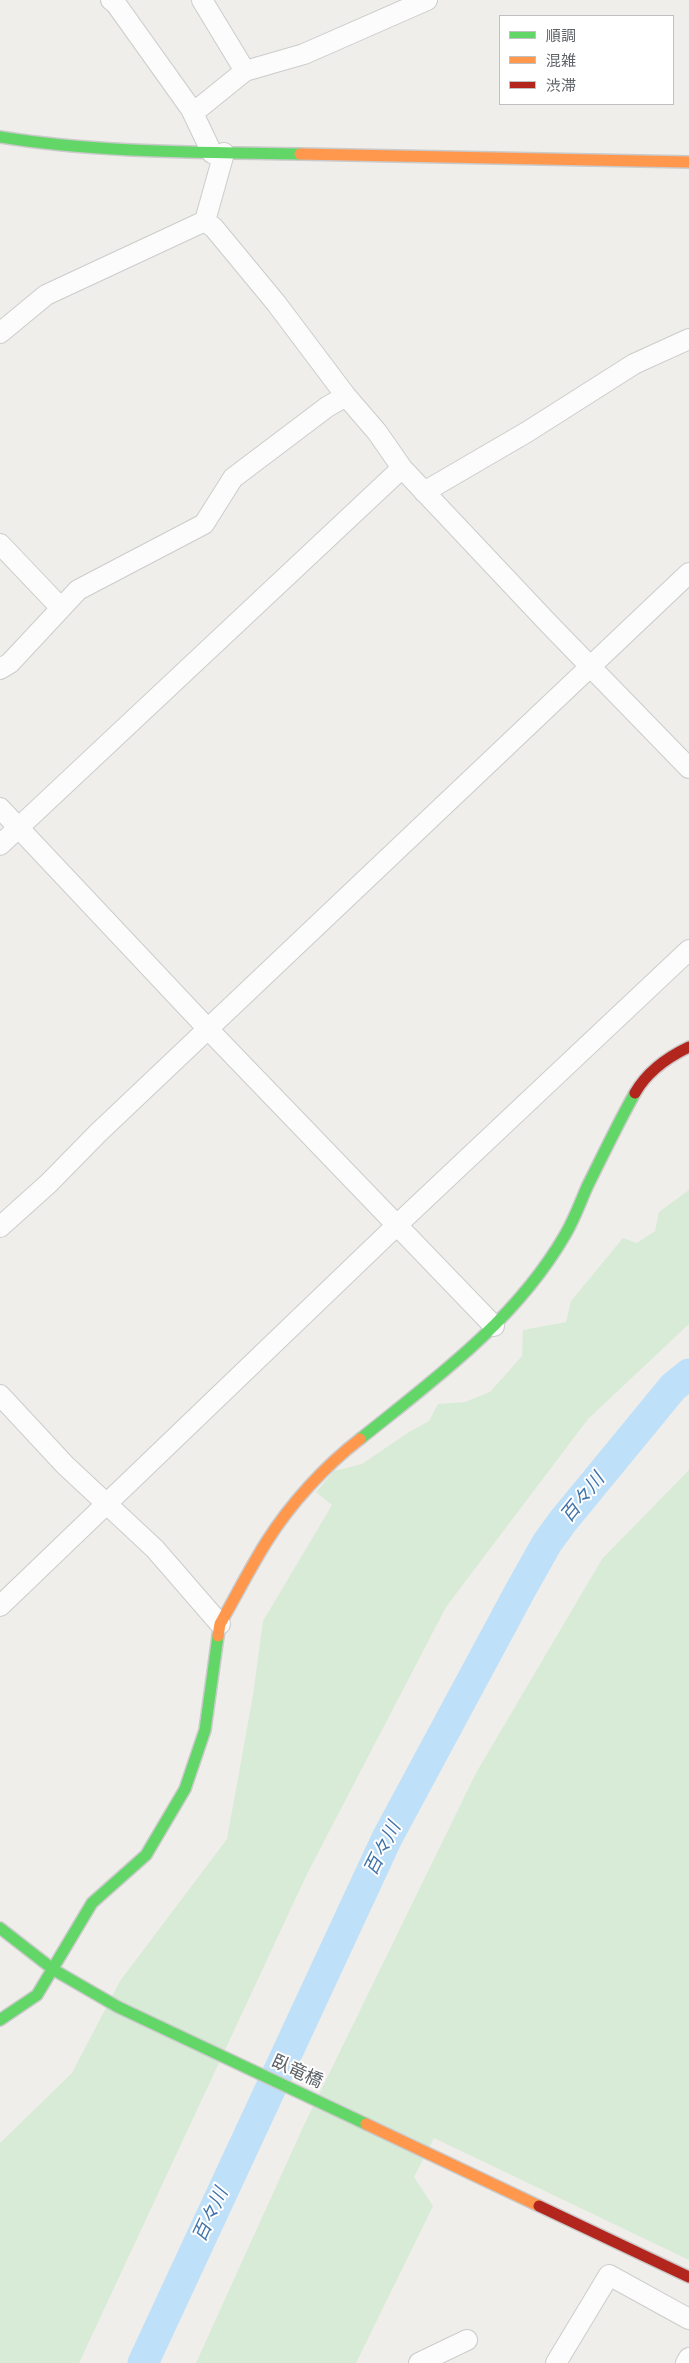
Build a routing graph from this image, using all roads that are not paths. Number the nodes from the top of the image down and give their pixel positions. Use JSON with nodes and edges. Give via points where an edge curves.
{"nodes":[{"id":1,"x":111,"y":0,"type":"edge"},
{"id":2,"x":202,"y":0,"type":"edge"},
{"id":3,"x":427,"y":0,"type":"edge"},
{"id":4,"x":246,"y":71,"type":"junction"},
{"id":5,"x":192,"y":113,"type":"junction"},
{"id":6,"x":0,"y":137,"type":"edge"},
{"id":7,"x":218,"y":153,"type":"junction"},
{"id":8,"x":689,"y":162,"type":"edge"},
{"id":9,"x":204,"y":221,"type":"junction"},
{"id":10,"x":0,"y":332,"type":"edge"},
{"id":11,"x":689,"y":339,"type":"edge"},
{"id":12,"x":346,"y":396,"type":"junction"},
{"id":13,"x":402,"y":468,"type":"junction"},
{"id":14,"x":424,"y":492,"type":"junction"},
{"id":15,"x":0,"y":544,"type":"edge"},
{"id":16,"x":689,"y":573,"type":"edge"},
{"id":17,"x":61,"y":608,"type":"junction"},
{"id":18,"x":592,"y":667,"type":"junction"},
{"id":19,"x":0,"y":669,"type":"edge"},
{"id":20,"x":689,"y":768,"type":"edge"},
{"id":21,"x":0,"y":808,"type":"edge"},
{"id":22,"x":19,"y":828,"type":"junction"},
{"id":23,"x":0,"y":846,"type":"edge"},
{"id":24,"x":689,"y":950,"type":"edge"},
{"id":25,"x":208,"y":1029,"type":"junction"},
{"id":26,"x":689,"y":1047,"type":"edge"},
{"id":27,"x":397,"y":1225,"type":"junction"},
{"id":28,"x":0,"y":1227,"type":"edge"},
{"id":29,"x":494,"y":1326,"type":"junction"},
{"id":30,"x":0,"y":1394,"type":"edge"},
{"id":31,"x":107,"y":1504,"type":"junction"},
{"id":32,"x":0,"y":1606,"type":"edge"},
{"id":33,"x":220,"y":1624,"type":"junction"},
{"id":34,"x":0,"y":1928,"type":"edge"},
{"id":35,"x":54,"y":1970,"type":"junction"},
{"id":36,"x":0,"y":2020,"type":"edge"},
{"id":37,"x":689,"y":2277,"type":"edge"},
{"id":38,"x":689,"y":2319,"type":"edge"},
{"id":39,"x":467,"y":2340,"type":"dead end"},
{"id":40,"x":689,"y":2358,"type":"edge"},
{"id":41,"x":420,"y":2363,"type":"edge"},
{"id":42,"x":556,"y":2363,"type":"edge"},
{"id":43,"x":686,"y":2363,"type":"edge"}],
"edges":[{"from":1,"to":5,"type":"street"},
{"from":2,"to":4,"type":"street"},
{"from":3,"to":4,"type":"street","via":[[304,54]]},
{"from":4,"to":5,"type":"street"},
{"from":5,"to":7,"type":"street"},
{"from":6,"to":7,"type":"street","via":[[110,150]]},
{"from":7,"to":8,"type":"street"},
{"from":7,"to":9,"type":"street"},
{"from":9,"to":10,"type":"street","via":[[46,295]]},
{"from":9,"to":12,"type":"street","via":[[214,228],[276,303]]},
{"from":11,"to":14,"type":"street","via":[[634,364]]},
{"from":12,"to":13,"type":"street","via":[[378,432]]},
{"from":12,"to":17,"type":"street","via":[[327,406],[233,478],[204,524],[78,590]]},
{"from":13,"to":14,"type":"street"},
{"from":13,"to":22,"type":"street"},
{"from":14,"to":18,"type":"street"},
{"from":15,"to":17,"type":"street"},
{"from":16,"to":18,"type":"street"},
{"from":17,"to":19,"type":"street","via":[[10,663]]},
{"from":18,"to":20,"type":"street"},
{"from":18,"to":25,"type":"street"},
{"from":21,"to":22,"type":"street"},
{"from":22,"to":23,"type":"street"},
{"from":22,"to":25,"type":"street"},
{"from":24,"to":27,"type":"street"},
{"from":25,"to":27,"type":"street"},
{"from":25,"to":28,"type":"street","via":[[49,1184]]},
{"from":26,"to":29,"type":"street","via":[[672,1056],[642,1081],[616,1126],[565,1235],[530,1286]]},
{"from":27,"to":29,"type":"street"},
{"from":27,"to":31,"type":"street"},
{"from":29,"to":33,"type":"street","via":[[454,1364],[339,1454],[268,1539]]},
{"from":30,"to":31,"type":"street","via":[[65,1465]]},
{"from":31,"to":32,"type":"street"},
{"from":31,"to":33,"type":"street","via":[[155,1549]]},
{"from":33,"to":35,"type":"street","via":[[205,1730],[185,1789],[146,1855],[92,1903]]},
{"from":34,"to":35,"type":"street","name":"臥竜橋"},
{"from":35,"to":36,"type":"street","via":[[37,1995]]},
{"from":35,"to":37,"type":"street","name":"臥竜橋","via":[[118,2007]]},
{"from":38,"to":42,"type":"street","via":[[609,2275]]},
{"from":39,"to":41,"type":"street"},
{"from":40,"to":43,"type":"street"}]}
